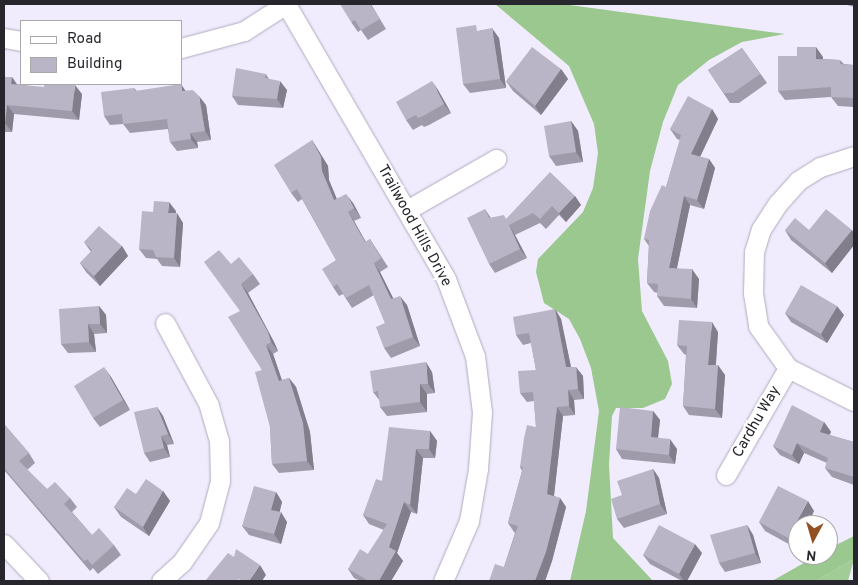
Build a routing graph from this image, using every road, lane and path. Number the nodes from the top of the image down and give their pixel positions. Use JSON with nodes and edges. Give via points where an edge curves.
{"nodes":[{"id":1,"x":286,"y":4,"type":"edge"},
{"id":2,"x":4,"y":38,"type":"edge"},
{"id":3,"x":20,"y":40,"type":"edge"},
{"id":4,"x":182,"y":48,"type":"edge"},
{"id":5,"x":854,"y":156,"type":"edge"},
{"id":6,"x":496,"y":159,"type":"dead end"},
{"id":7,"x":407,"y":210,"type":"junction"},
{"id":8,"x":165,"y":323,"type":"dead end"},
{"id":9,"x":788,"y":368,"type":"junction"},
{"id":10,"x":854,"y":401,"type":"edge"},
{"id":11,"x":726,"y":475,"type":"dead end"},
{"id":12,"x":4,"y":544,"type":"edge"},
{"id":13,"x":40,"y":581,"type":"edge"},
{"id":14,"x":161,"y":581,"type":"edge"},
{"id":15,"x":443,"y":581,"type":"edge"}],
"edges":[{"from":1,"to":4,"type":"street","via":[[244,31]]},
{"from":1,"to":7,"type":"street","name":"Trailwood Hills Drive"},
{"from":2,"to":3,"type":"street"},
{"from":5,"to":9,"type":"street","via":[[820,167],[798,181],[761,229],[754,252],[752,293],[758,326]]},
{"from":6,"to":7,"type":"street"},
{"from":7,"to":15,"type":"street","name":"Trailwood Hills Drive","via":[[446,279],[475,356],[482,412],[478,469],[469,521]]},
{"from":8,"to":14,"type":"street","via":[[209,405],[219,441],[220,481],[209,523],[182,562]]},
{"from":9,"to":10,"type":"street"},
{"from":9,"to":11,"type":"street","name":"Cardhu Way"},
{"from":12,"to":13,"type":"street"}]}
